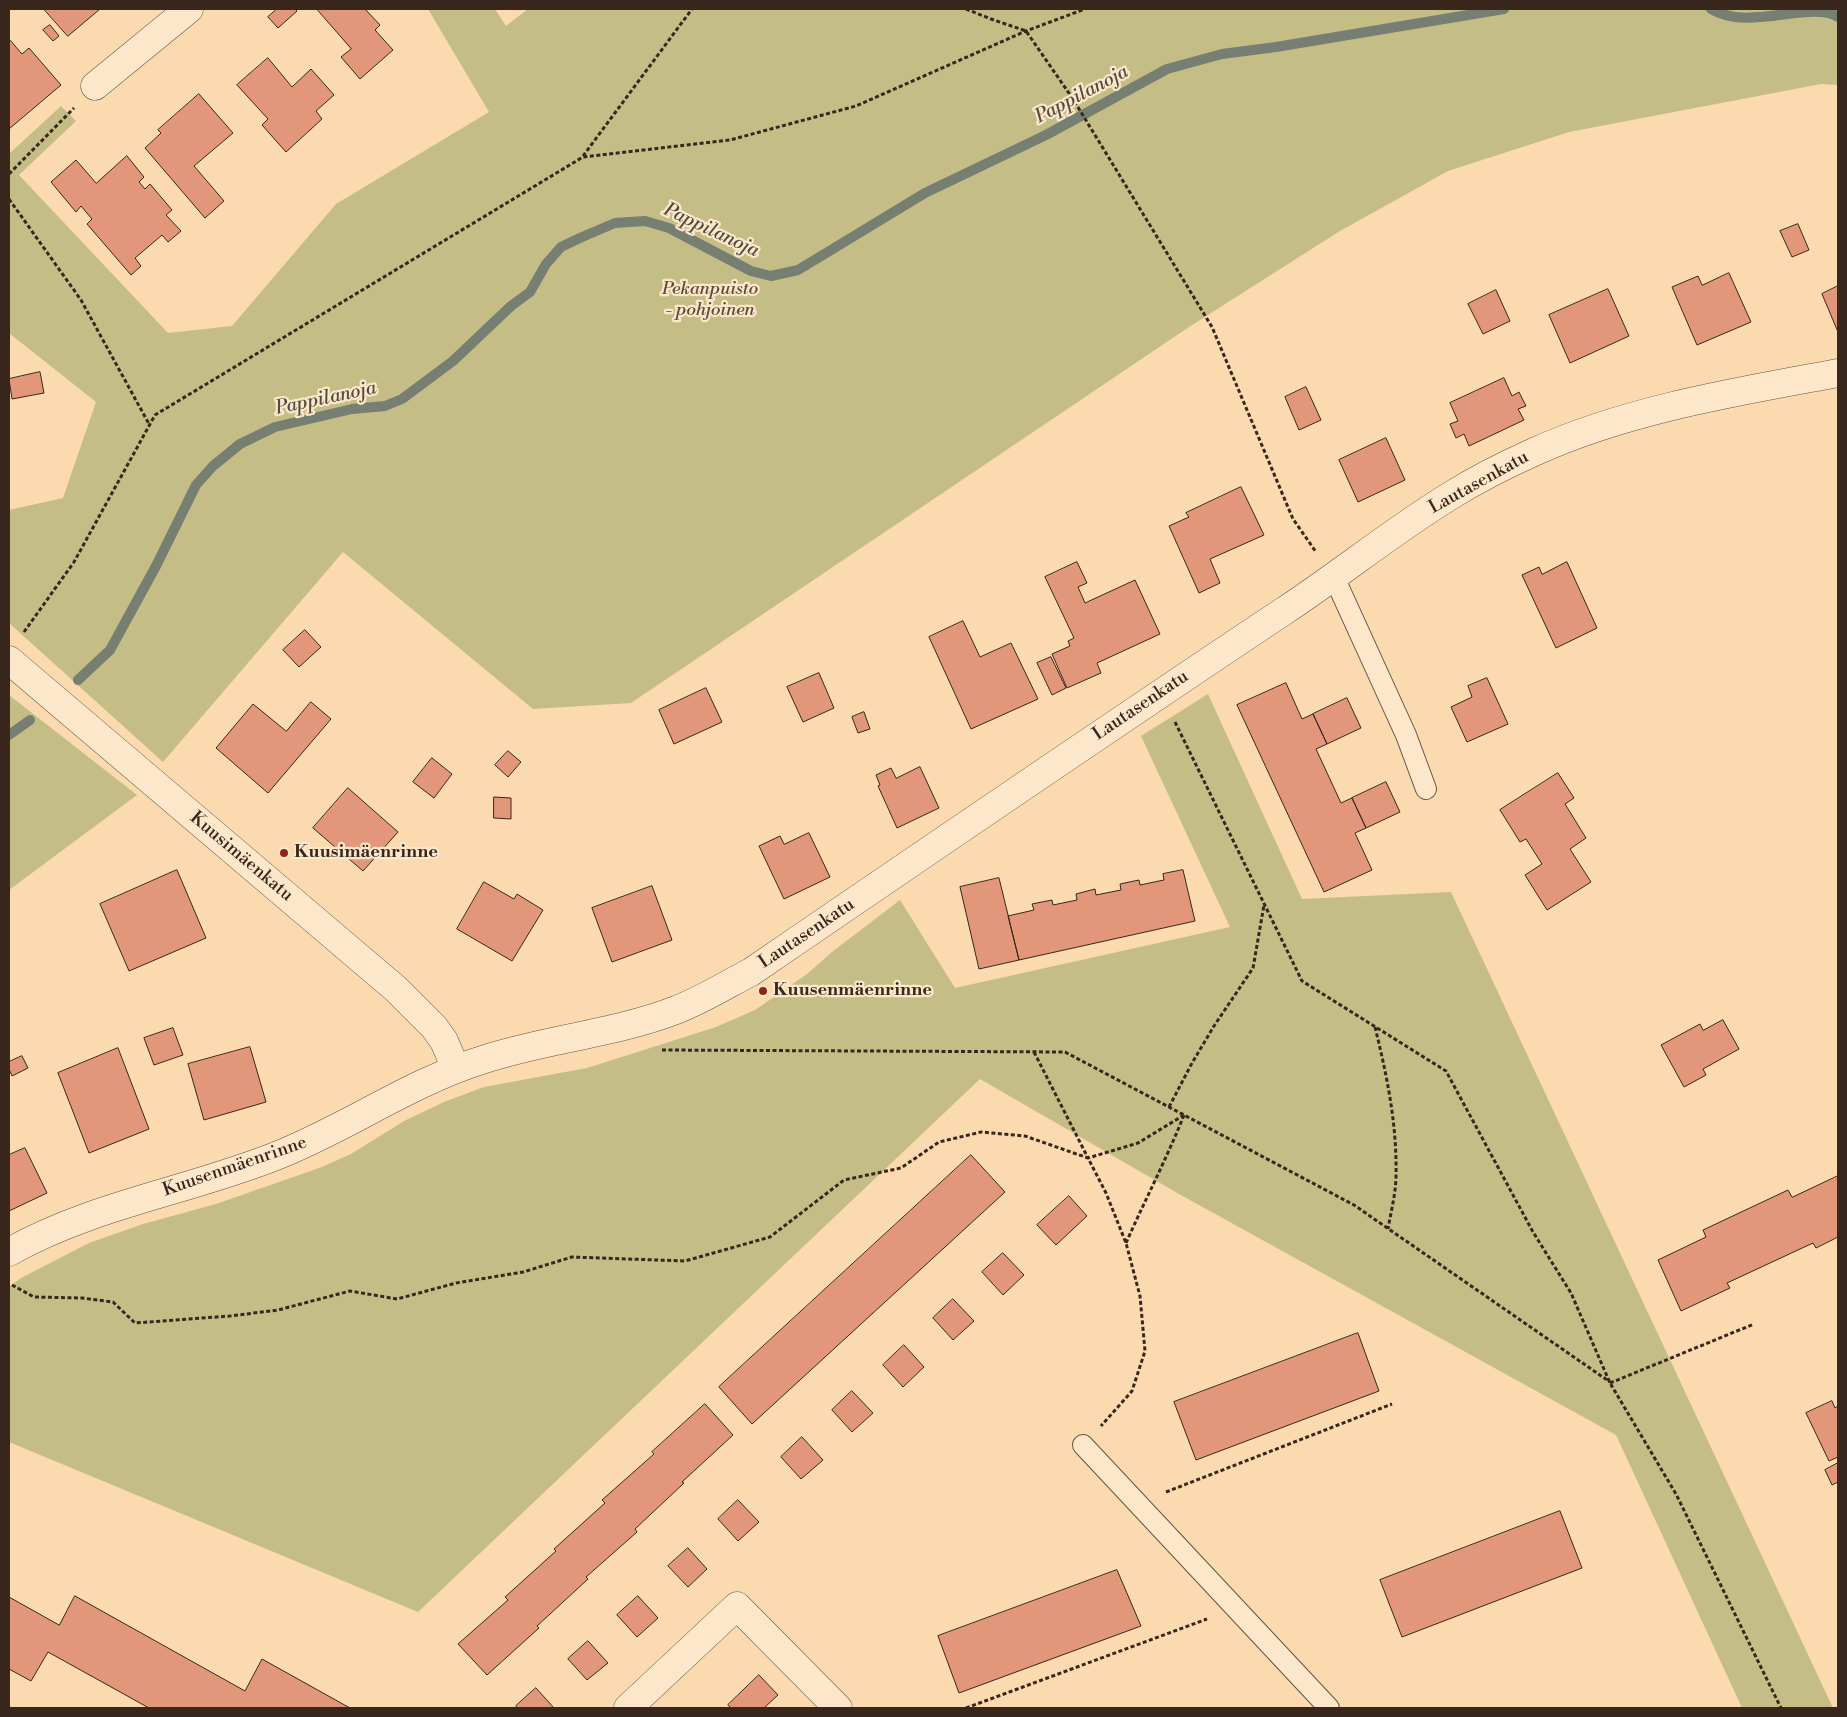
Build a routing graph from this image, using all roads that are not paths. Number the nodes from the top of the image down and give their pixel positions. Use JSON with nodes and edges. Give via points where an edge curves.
{"nodes":[{"id":1,"x":189,"y":9,"type":"edge"},
{"id":2,"x":95,"y":86,"type":"road end"},
{"id":3,"x":1838,"y":373,"type":"edge"},
{"id":4,"x":1334,"y":577,"type":"junction"},
{"id":5,"x":9,"y":660,"type":"edge"},
{"id":6,"x":1426,"y":789,"type":"dead end"},
{"id":7,"x":456,"y":1069,"type":"junction"},
{"id":8,"x":9,"y":1252,"type":"edge"},
{"id":9,"x":1084,"y":1445,"type":"road end"},
{"id":10,"x":628,"y":1708,"type":"edge"},
{"id":11,"x":838,"y":1708,"type":"edge"},
{"id":12,"x":1328,"y":1708,"type":"edge"}],
"edges":[{"from":1,"to":2,"type":"street"},
{"from":3,"to":4,"type":"street","name":"Lautasenkatu","via":[[1658,410],[1592,429],[1536,451],[1449,496]]},
{"from":4,"to":6,"type":"lane","via":[[1406,735]]},
{"from":4,"to":7,"type":"street","name":"Lautasenkatu","via":[[751,972],[676,1010],[509,1052]]},
{"from":5,"to":7,"type":"street","name":"Kuusimäenkatu","via":[[396,989],[434,1027]]},
{"from":7,"to":8,"type":"street","name":"Kuusenmäenrinne","via":[[410,1089],[304,1145],[210,1179],[60,1226]]},
{"from":9,"to":12,"type":"lane"},
{"from":10,"to":11,"type":"street","via":[[738,1606]]}]}
